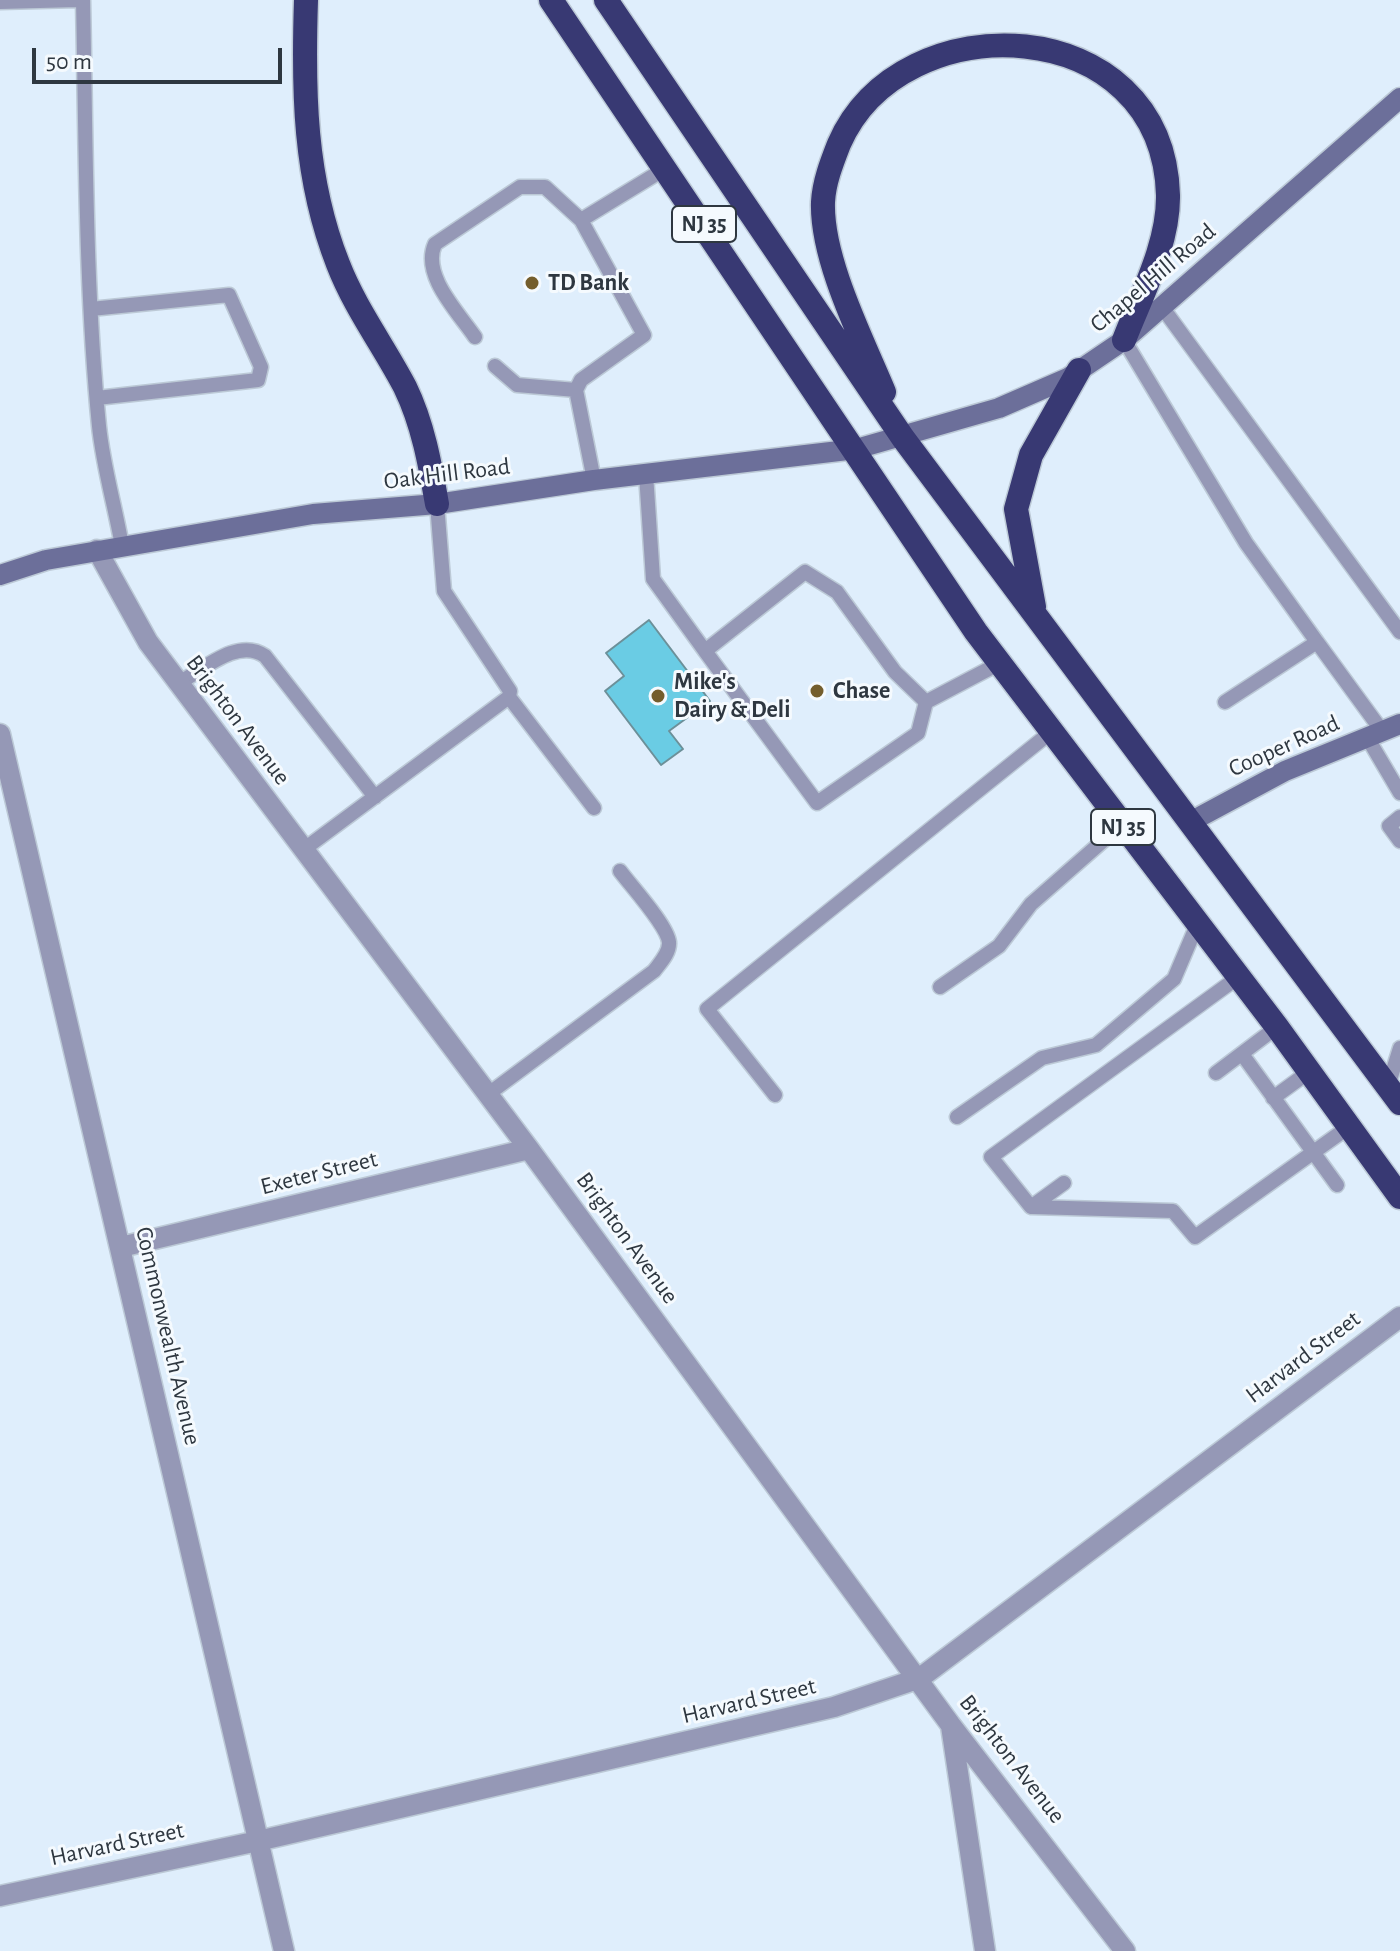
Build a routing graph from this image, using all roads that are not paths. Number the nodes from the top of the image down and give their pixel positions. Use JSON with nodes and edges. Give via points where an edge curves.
{"nodes":[{"id":1,"x":81,"y":0,"type":"edge"},
{"id":2,"x":306,"y":0,"type":"edge"},
{"id":3,"x":551,"y":0,"type":"edge"},
{"id":4,"x":606,"y":0,"type":"edge"},
{"id":5,"x":0,"y":2,"type":"edge"},
{"id":6,"x":1400,"y":98,"type":"edge"},
{"id":7,"x":666,"y":168,"type":"junction"},
{"id":8,"x":581,"y":220,"type":"junction"},
{"id":9,"x":1162,"y":307,"type":"junction"},
{"id":10,"x":91,"y":309,"type":"junction"},
{"id":11,"x":475,"y":337,"type":"dead end"},
{"id":12,"x":1124,"y":340,"type":"junction"},
{"id":13,"x":495,"y":366,"type":"dead end"},
{"id":14,"x":1079,"y":370,"type":"junction"},
{"id":15,"x":576,"y":390,"type":"junction"},
{"id":16,"x":97,"y":398,"type":"junction"},
{"id":17,"x":903,"y":438,"type":"junction"},
{"id":18,"x":856,"y":449,"type":"junction"},
{"id":19,"x":646,"y":474,"type":"junction"},
{"id":20,"x":594,"y":480,"type":"junction"},
{"id":21,"x":437,"y":504,"type":"junction"},
{"id":22,"x":122,"y":546,"type":"junction"},
{"id":23,"x":97,"y":550,"type":"junction"},
{"id":24,"x":0,"y":575,"type":"edge"},
{"id":25,"x":1035,"y":613,"type":"junction"},
{"id":26,"x":1400,"y":632,"type":"edge"},
{"id":27,"x":1317,"y":642,"type":"junction"},
{"id":28,"x":705,"y":651,"type":"junction"},
{"id":29,"x":1000,"y":663,"type":"junction"},
{"id":30,"x":179,"y":683,"type":"junction"},
{"id":31,"x":509,"y":697,"type":"junction"},
{"id":32,"x":926,"y":702,"type":"junction"},
{"id":33,"x":1225,"y":702,"type":"dead end"},
{"id":34,"x":1383,"y":731,"type":"edge"},
{"id":35,"x":1051,"y":732,"type":"junction"},
{"id":36,"x":0,"y":734,"type":"edge"},
{"id":37,"x":1400,"y":793,"type":"edge"},
{"id":38,"x":375,"y":797,"type":"junction"},
{"id":39,"x":594,"y":808,"type":"dead end"},
{"id":40,"x":1400,"y":817,"type":"edge"},
{"id":41,"x":1192,"y":821,"type":"junction"},
{"id":42,"x":1121,"y":825,"type":"junction"},
{"id":43,"x":1400,"y":841,"type":"edge"},
{"id":44,"x":303,"y":850,"type":"junction"},
{"id":45,"x":620,"y":871,"type":"dead end"},
{"id":46,"x":1197,"y":925,"type":"junction"},
{"id":47,"x":1237,"y":978,"type":"junction"},
{"id":48,"x":940,"y":987,"type":"dead end"},
{"id":49,"x":1277,"y":1027,"type":"junction"},
{"id":50,"x":1400,"y":1048,"type":"edge"},
{"id":51,"x":1242,"y":1054,"type":"junction"},
{"id":52,"x":1310,"y":1071,"type":"junction"},
{"id":53,"x":1216,"y":1073,"type":"dead end"},
{"id":54,"x":1394,"y":1094,"type":"edge"},
{"id":55,"x":487,"y":1095,"type":"junction"},
{"id":56,"x":775,"y":1095,"type":"dead end"},
{"id":57,"x":1273,"y":1098,"type":"junction"},
{"id":58,"x":957,"y":1117,"type":"dead end"},
{"id":59,"x":1350,"y":1126,"type":"junction"},
{"id":60,"x":529,"y":1149,"type":"junction"},
{"id":61,"x":1314,"y":1153,"type":"junction"},
{"id":62,"x":1064,"y":1183,"type":"dead end"},
{"id":63,"x":1337,"y":1185,"type":"dead end"},
{"id":64,"x":1400,"y":1197,"type":"edge"},
{"id":65,"x":1031,"y":1207,"type":"junction"},
{"id":66,"x":121,"y":1247,"type":"junction"},
{"id":67,"x":1400,"y":1317,"type":"edge"},
{"id":68,"x":920,"y":1678,"type":"junction"},
{"id":69,"x":950,"y":1724,"type":"junction"},
{"id":70,"x":258,"y":1841,"type":"junction"},
{"id":71,"x":0,"y":1896,"type":"edge"},
{"id":72,"x":284,"y":1951,"type":"edge"},
{"id":73,"x":985,"y":1951,"type":"edge"},
{"id":74,"x":1125,"y":1951,"type":"edge"}],
"edges":[{"from":1,"to":5,"type":"lane"},
{"from":1,"to":10,"type":"lane"},
{"from":2,"to":21,"type":"highway","via":[[307,143],[322,218],[363,318],[405,388],[426,443]]},
{"from":3,"to":7,"type":"highway","number":"NJ 35"},
{"from":4,"to":17,"type":"highway","number":"NJ 35"},
{"from":6,"to":9,"type":"street","name":"Chapel Hill Road"},
{"from":7,"to":8,"type":"lane"},
{"from":7,"to":18,"type":"highway","number":"NJ 35"},
{"from":8,"to":11,"type":"lane","via":[[545,187],[520,187],[435,244],[429,256],[431,270]]},
{"from":8,"to":15,"type":"lane","via":[[644,335],[581,380]]},
{"from":9,"to":12,"type":"street","name":"Chapel Hill Road"},
{"from":9,"to":26,"type":"lane"},
{"from":10,"to":16,"type":"lane"},
{"from":10,"to":16,"type":"lane","via":[[229,295],[261,367],[258,380]]},
{"from":12,"to":14,"type":"street","name":"Chapel Hill Road"},
{"from":12,"to":17,"type":"highway","via":[[1162,238],[1168,196],[1162,159],[1135,100],[1095,62],[1062,44],[1032,36],[1003,33],[927,47],[895,67],[862,99],[839,141],[823,203],[842,292]]},
{"from":12,"to":27,"type":"lane","via":[[1246,543]]},
{"from":13,"to":15,"type":"lane","via":[[517,385]]},
{"from":14,"to":17,"type":"street","name":"Chapel Hill Road","via":[[999,408]]},
{"from":14,"to":25,"type":"highway","via":[[1031,455],[1016,509]]},
{"from":15,"to":20,"type":"lane"},
{"from":16,"to":22,"type":"lane"},
{"from":17,"to":18,"type":"street","name":"Oak Hill Road"},
{"from":17,"to":25,"type":"highway","number":"NJ 35"},
{"from":18,"to":19,"type":"street","name":"Oak Hill Road"},
{"from":18,"to":29,"type":"highway","number":"NJ 35"},
{"from":19,"to":20,"type":"street","name":"Oak Hill Road"},
{"from":19,"to":28,"type":"lane","via":[[653,579]]},
{"from":20,"to":21,"type":"street","name":"Oak Hill Road"},
{"from":21,"to":22,"type":"street","name":"Oak Hill Road","via":[[313,514]]},
{"from":21,"to":31,"type":"lane","via":[[444,591]]},
{"from":22,"to":23,"type":"street","name":"Oak Hill Road"},
{"from":23,"to":24,"type":"street","name":"Oak Hill Road"},
{"from":23,"to":30,"type":"street","name":"Brighton Avenue","via":[[140,628]]},
{"from":25,"to":41,"type":"highway","number":"NJ 35"},
{"from":27,"to":33,"type":"lane"},
{"from":27,"to":34,"type":"lane"},
{"from":28,"to":32,"type":"lane","via":[[805,572],[837,592],[895,672]]},
{"from":28,"to":32,"type":"lane","via":[[817,803],[918,733]]},
{"from":29,"to":32,"type":"lane"},
{"from":29,"to":35,"type":"highway","number":"NJ 35"},
{"from":30,"to":38,"type":"lane","via":[[237,649],[253,648],[265,656]]},
{"from":30,"to":44,"type":"street","name":"Brighton Avenue"},
{"from":31,"to":38,"type":"lane"},
{"from":31,"to":39,"type":"lane"},
{"from":34,"to":37,"type":"lane"},
{"from":34,"to":41,"type":"street","name":"Cooper Road","via":[[1285,771]]},
{"from":35,"to":42,"type":"highway","number":"NJ 35"},
{"from":35,"to":56,"type":"lane","via":[[707,1009]]},
{"from":36,"to":66,"type":"street","name":"Commonwealth Avenue"},
{"from":38,"to":44,"type":"lane"},
{"from":40,"to":43,"type":"lane","via":[[1389,826]]},
{"from":41,"to":54,"type":"highway","number":"NJ 35"},
{"from":42,"to":46,"type":"highway","number":"NJ 35"},
{"from":42,"to":48,"type":"lane","via":[[1031,904],[999,946]]},
{"from":44,"to":55,"type":"street","name":"Brighton Avenue"},
{"from":45,"to":55,"type":"lane","via":[[662,927],[669,942],[665,956],[654,971]]},
{"from":46,"to":47,"type":"highway","number":"NJ 35"},
{"from":46,"to":58,"type":"lane","via":[[1174,979],[1096,1045],[1042,1058]]},
{"from":47,"to":49,"type":"highway","number":"NJ 35"},
{"from":47,"to":65,"type":"lane","via":[[991,1157]]},
{"from":49,"to":51,"type":"lane"},
{"from":49,"to":52,"type":"highway","number":"NJ 35"},
{"from":50,"to":54,"type":"lane"},
{"from":51,"to":53,"type":"lane"},
{"from":51,"to":57,"type":"lane"},
{"from":52,"to":57,"type":"lane"},
{"from":52,"to":59,"type":"highway","number":"NJ 35"},
{"from":55,"to":60,"type":"street","name":"Brighton Avenue"},
{"from":57,"to":61,"type":"lane"},
{"from":59,"to":61,"type":"lane"},
{"from":59,"to":64,"type":"highway","number":"NJ 35"},
{"from":60,"to":66,"type":"street","name":"Exeter Street"},
{"from":60,"to":68,"type":"street","name":"Brighton Avenue"},
{"from":61,"to":63,"type":"lane"},
{"from":61,"to":65,"type":"lane","via":[[1195,1237],[1173,1211]]},
{"from":62,"to":65,"type":"lane"},
{"from":66,"to":70,"type":"street","name":"Commonwealth Avenue"},
{"from":67,"to":68,"type":"street","name":"Harvard Street"},
{"from":68,"to":69,"type":"street","name":"Brighton Avenue"},
{"from":68,"to":70,"type":"street","name":"Harvard Street","via":[[834,1707]]},
{"from":69,"to":73,"type":"street"},
{"from":69,"to":74,"type":"street","name":"Brighton Avenue"},
{"from":70,"to":71,"type":"street","name":"Harvard Street"},
{"from":70,"to":72,"type":"street","name":"Commonwealth Avenue"}]}
